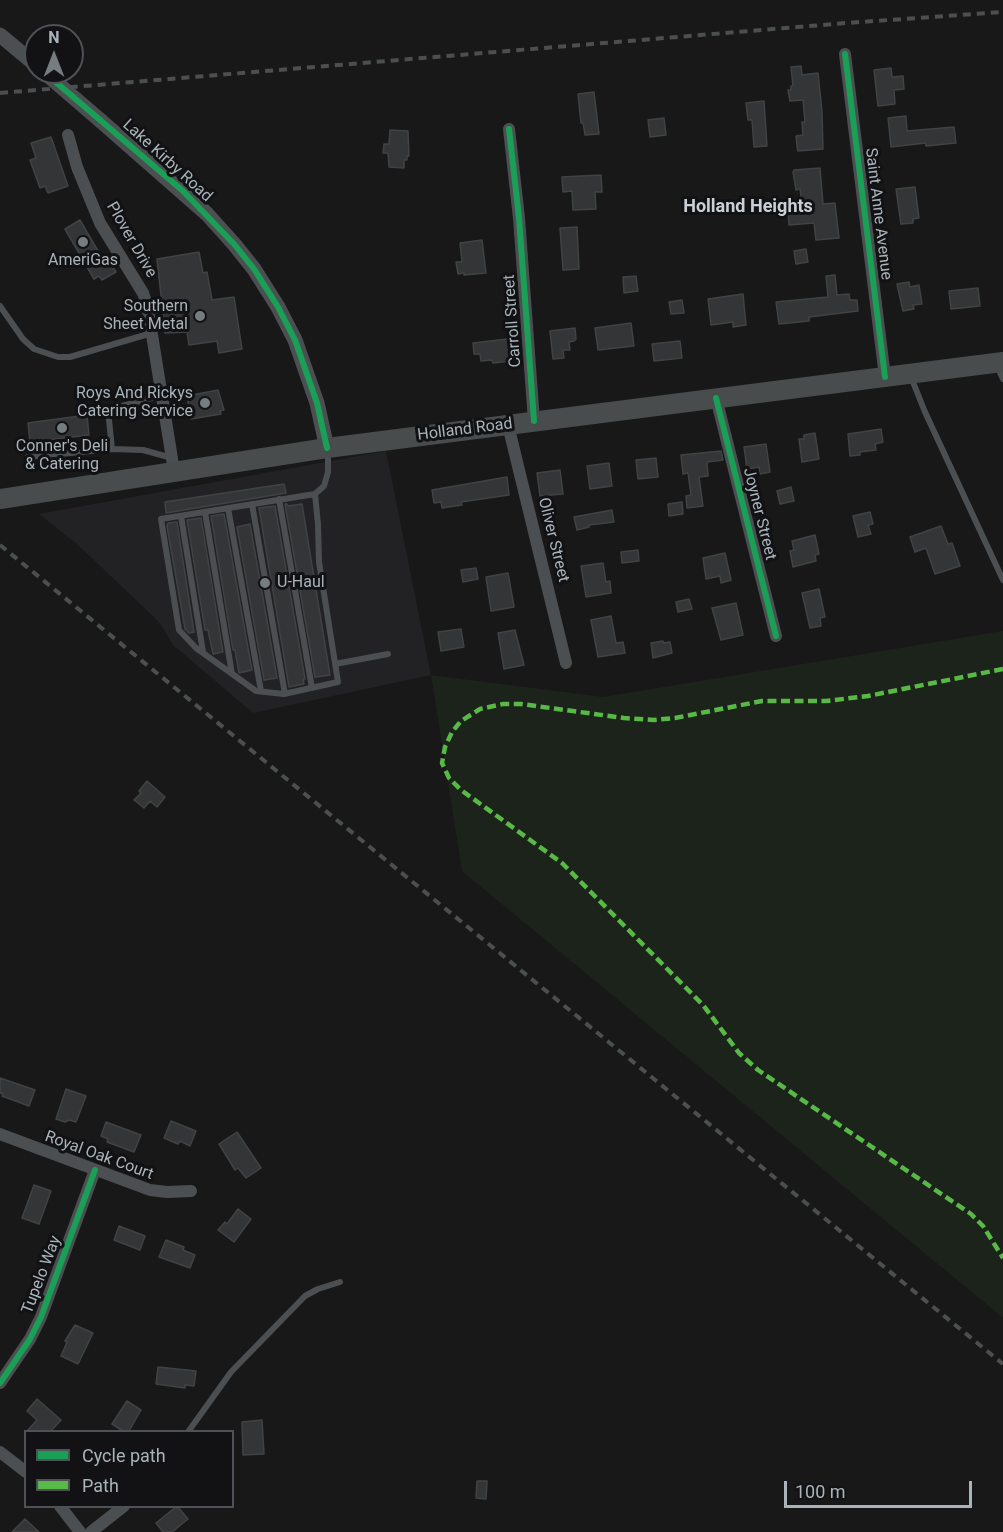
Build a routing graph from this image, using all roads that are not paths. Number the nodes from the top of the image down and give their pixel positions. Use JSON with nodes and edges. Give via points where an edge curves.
{"nodes":[{"id":1,"x":0,"y":35,"type":"edge"},
{"id":2,"x":845,"y":54,"type":"dead end"},
{"id":3,"x":24,"y":55,"type":"edge"},
{"id":4,"x":58,"y":84,"type":"edge"},
{"id":5,"x":509,"y":129,"type":"dead end"},
{"id":6,"x":68,"y":135,"type":"dead end"},
{"id":7,"x":0,"y":306,"type":"edge"},
{"id":8,"x":152,"y":333,"type":"junction"},
{"id":9,"x":1001,"y":368,"type":"edge"},
{"id":10,"x":909,"y":374,"type":"junction"},
{"id":11,"x":885,"y":377,"type":"junction"},
{"id":12,"x":162,"y":395,"type":"junction"},
{"id":13,"x":716,"y":398,"type":"junction"},
{"id":14,"x":534,"y":422,"type":"junction"},
{"id":15,"x":508,"y":425,"type":"junction"},
{"id":16,"x":327,"y":448,"type":"junction"},
{"id":17,"x":112,"y":449,"type":"junction"},
{"id":18,"x":28,"y":457,"type":"dead end"},
{"id":19,"x":173,"y":464,"type":"junction"},
{"id":20,"x":315,"y":494,"type":"junction"},
{"id":21,"x":0,"y":499,"type":"edge"},
{"id":22,"x":279,"y":499,"type":"junction"},
{"id":23,"x":252,"y":504,"type":"junction"},
{"id":24,"x":228,"y":508,"type":"junction"},
{"id":25,"x":205,"y":512,"type":"junction"},
{"id":26,"x":181,"y":516,"type":"junction"},
{"id":27,"x":1003,"y":580,"type":"edge"},
{"id":28,"x":776,"y":636,"type":"dead end"},
{"id":29,"x":203,"y":653,"type":"junction"},
{"id":30,"x":388,"y":654,"type":"dead end"},
{"id":31,"x":566,"y":663,"type":"dead end"},
{"id":32,"x":335,"y":664,"type":"junction"},
{"id":33,"x":232,"y":675,"type":"junction"},
{"id":34,"x":312,"y":688,"type":"junction"},
{"id":35,"x":261,"y":691,"type":"junction"},
{"id":36,"x":285,"y":694,"type":"junction"},
{"id":37,"x":0,"y":1134,"type":"edge"},
{"id":38,"x":95,"y":1170,"type":"junction"},
{"id":39,"x":191,"y":1191,"type":"dead end"},
{"id":40,"x":340,"y":1282,"type":"dead end"},
{"id":41,"x":0,"y":1383,"type":"edge"},
{"id":42,"x":189,"y":1430,"type":"edge"},
{"id":43,"x":0,"y":1452,"type":"edge"},
{"id":44,"x":24,"y":1470,"type":"edge"},
{"id":45,"x":62,"y":1508,"type":"edge"},
{"id":46,"x":121,"y":1508,"type":"edge"},
{"id":47,"x":80,"y":1532,"type":"edge"},
{"id":48,"x":91,"y":1532,"type":"edge"}],
"edges":[{"from":1,"to":3,"type":"street"},
{"from":2,"to":11,"type":"street","name":"Saint Anne Avenue"},
{"from":4,"to":16,"type":"street","name":"Lake Kirby Road","bridge":true,"via":[[207,214],[254,269],[295,340],[317,403]]},
{"from":5,"to":14,"type":"street","name":"Carroll Street"},
{"from":6,"to":8,"type":"street","name":"Plover Drive","via":[[100,223],[143,293]]},
{"from":7,"to":8,"type":"lane","via":[[34,349],[58,357]]},
{"from":8,"to":12,"type":"street","name":"Plover Drive"},
{"from":9,"to":10,"type":"main road","name":"Holland Road"},
{"from":10,"to":11,"type":"main road","name":"Holland Road"},
{"from":10,"to":27,"type":"lane"},
{"from":11,"to":13,"type":"main road","name":"Holland Road"},
{"from":12,"to":17,"type":"lane","via":[[108,410]]},
{"from":12,"to":19,"type":"street","name":"Plover Drive"},
{"from":13,"to":14,"type":"main road","name":"Holland Road"},
{"from":13,"to":28,"type":"street","name":"Joyner Street"},
{"from":14,"to":15,"type":"main road","name":"Holland Road"},
{"from":15,"to":16,"type":"main road","name":"Holland Road"},
{"from":15,"to":31,"type":"street","name":"Oliver Street"},
{"from":16,"to":19,"type":"main road","name":"Holland Road"},
{"from":16,"to":20,"type":"lane","via":[[328,472],[324,486]]},
{"from":17,"to":18,"type":"lane"},
{"from":17,"to":19,"type":"lane","via":[[143,450]]},
{"from":19,"to":21,"type":"main road","name":"Holland Road"},
{"from":20,"to":22,"type":"lane"},
{"from":20,"to":32,"type":"lane","via":[[319,562]]},
{"from":22,"to":23,"type":"lane"},
{"from":22,"to":34,"type":"lane"},
{"from":23,"to":24,"type":"lane"},
{"from":23,"to":36,"type":"lane"},
{"from":24,"to":25,"type":"lane"},
{"from":24,"to":35,"type":"lane"},
{"from":25,"to":26,"type":"lane"},
{"from":25,"to":33,"type":"lane"},
{"from":26,"to":29,"type":"lane"},
{"from":26,"to":29,"type":"lane","via":[[161,519],[179,630]]},
{"from":29,"to":33,"type":"lane"},
{"from":30,"to":32,"type":"lane"},
{"from":32,"to":34,"type":"lane","via":[[338,682]]},
{"from":33,"to":35,"type":"lane"},
{"from":34,"to":36,"type":"lane"},
{"from":35,"to":36,"type":"lane"},
{"from":37,"to":38,"type":"street","name":"Royal Oak Court"},
{"from":38,"to":39,"type":"street","name":"Royal Oak Court","via":[[150,1190]]},
{"from":38,"to":41,"type":"street","name":"Tupelo Way","via":[[41,1317]]},
{"from":40,"to":42,"type":"lane","via":[[305,1296],[231,1372]]},
{"from":43,"to":44,"type":"street"},
{"from":45,"to":47,"type":"street"},
{"from":46,"to":48,"type":"street"}]}
